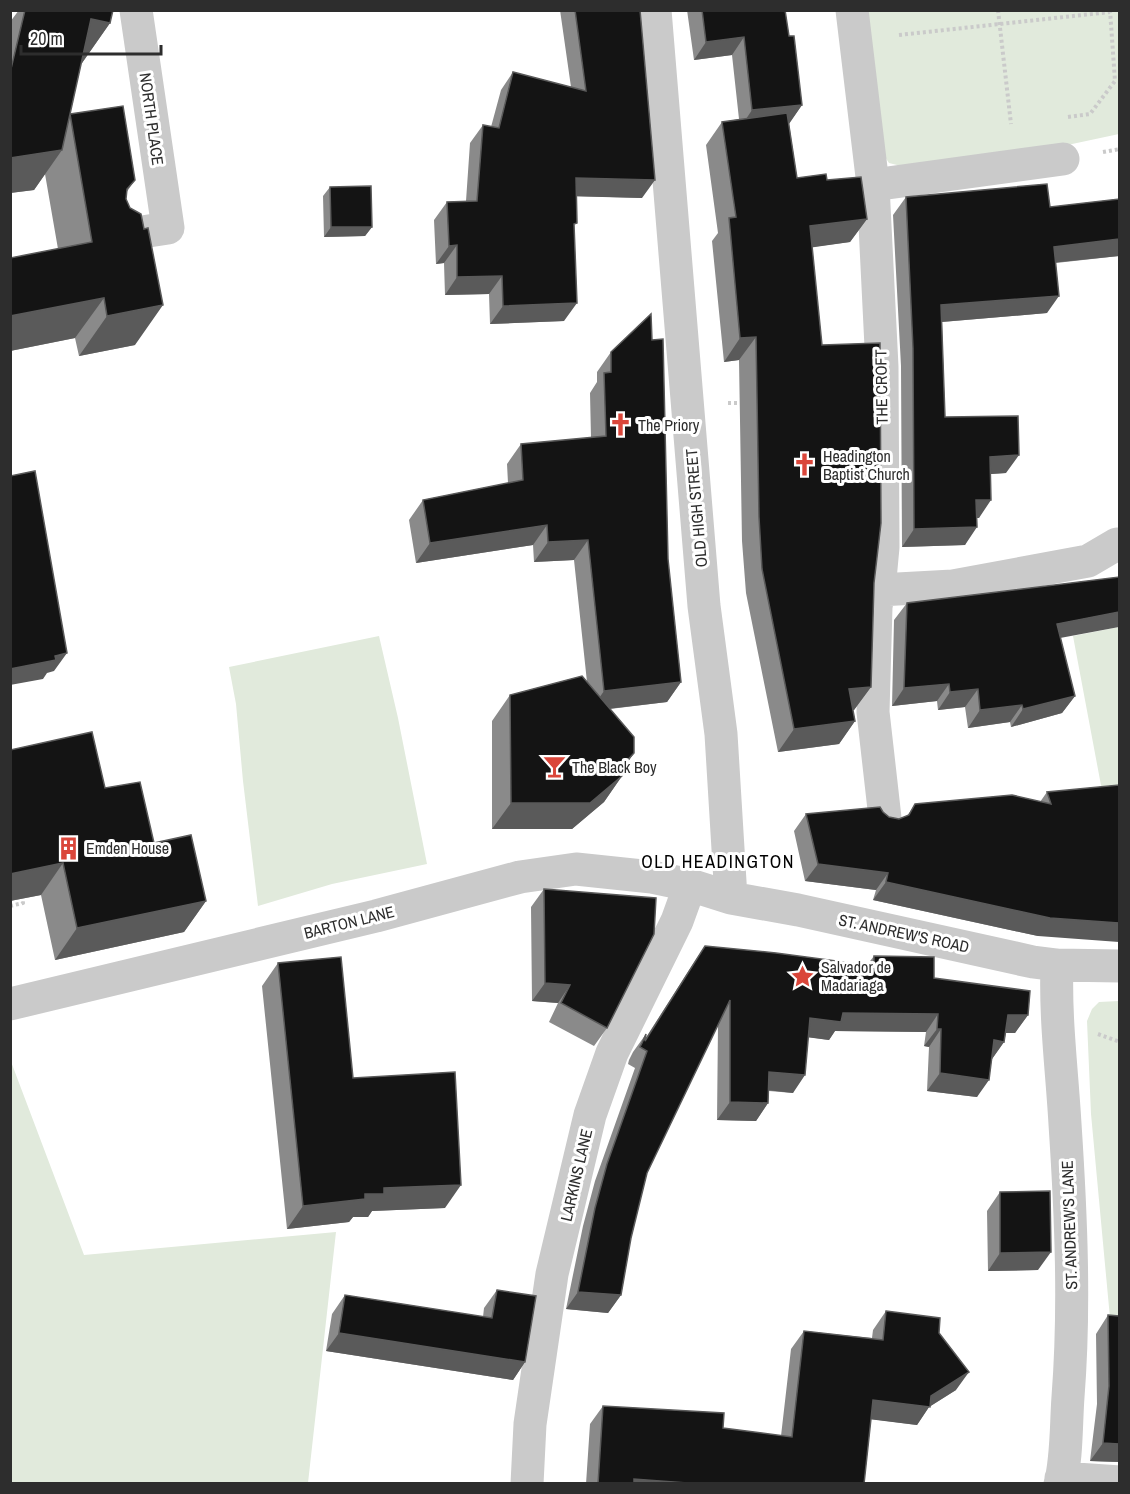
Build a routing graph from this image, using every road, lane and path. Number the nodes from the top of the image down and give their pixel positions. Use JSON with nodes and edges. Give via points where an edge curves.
{"nodes":[{"id":1,"x":136,"y":10,"type":"edge"},
{"id":2,"x":655,"y":10,"type":"edge"},
{"id":3,"x":852,"y":10,"type":"edge"},
{"id":4,"x":998,"y":10,"type":"edge"},
{"id":5,"x":1110,"y":11,"type":"edge"},
{"id":6,"x":1000,"y":24,"type":"junction"},
{"id":7,"x":898,"y":27,"type":"dead end"},
{"id":8,"x":899,"y":35,"type":"junction"},
{"id":9,"x":901,"y":46,"type":"dead end"},
{"id":10,"x":1068,"y":117,"type":"dead end"},
{"id":11,"x":1000,"y":125,"type":"dead end"},
{"id":12,"x":1063,"y":159,"type":"dead end"},
{"id":13,"x":873,"y":185,"type":"junction"},
{"id":14,"x":116,"y":236,"type":"edge"},
{"id":15,"x":1118,"y":544,"type":"dead end"},
{"id":16,"x":879,"y":590,"type":"junction"},
{"id":17,"x":885,"y":818,"type":"edge"},
{"id":18,"x":690,"y":885,"type":"junction"},
{"id":19,"x":731,"y":898,"type":"junction"},
{"id":20,"x":22,"y":899,"type":"edge"},
{"id":21,"x":10,"y":906,"type":"edge"},
{"id":22,"x":1057,"y":965,"type":"junction"},
{"id":23,"x":1119,"y":966,"type":"edge"},
{"id":24,"x":10,"y":1004,"type":"edge"},
{"id":25,"x":1061,"y":1481,"type":"edge"},
{"id":26,"x":1119,"y":1482,"type":"edge"},
{"id":27,"x":527,"y":1484,"type":"edge"}],
"edges":[{"from":1,"to":14,"type":"street","name":"NORTH PLACE","via":[[170,238]]},
{"from":2,"to":19,"type":"street","name":"OLD HIGH STREET","via":[[704,606],[721,734]]},
{"from":3,"to":13,"type":"street","name":"THE CROFT"},
{"from":4,"to":6,"type":"path"},
{"from":5,"to":6,"type":"path"},
{"from":5,"to":10,"type":"path","via":[[1115,81],[1090,114]]},
{"from":6,"to":8,"type":"path"},
{"from":6,"to":11,"type":"path","via":[[1011,124]]},
{"from":7,"to":8,"type":"path"},
{"from":8,"to":9,"type":"path"},
{"from":12,"to":13,"type":"street"},
{"from":13,"to":16,"type":"street","name":"THE CROFT","via":[[882,367]]},
{"from":15,"to":16,"type":"street","via":[[1088,561],[953,586]]},
{"from":16,"to":17,"type":"street","name":"THE CROFT","via":[[873,712]]},
{"from":18,"to":19,"type":"street","name":"ST. ANDREW'S ROAD"},
{"from":18,"to":24,"type":"street","name":"BARTON LANE","via":[[576,869],[520,877],[376,916]]},
{"from":18,"to":27,"type":"street","name":"LARKINS LANE","via":[[677,921],[612,1053],[590,1115],[552,1274],[530,1424]]},
{"from":19,"to":22,"type":"street","name":"ST. ANDREW'S ROAD"},
{"from":20,"to":21,"type":"path","via":[[23,903]]},
{"from":22,"to":23,"type":"street","name":"ST. ANDREW'S ROAD"},
{"from":22,"to":25,"type":"street","name":"ST. ANDREW'S LANE","via":[[1071,1321]]},
{"from":25,"to":26,"type":"street"}]}
